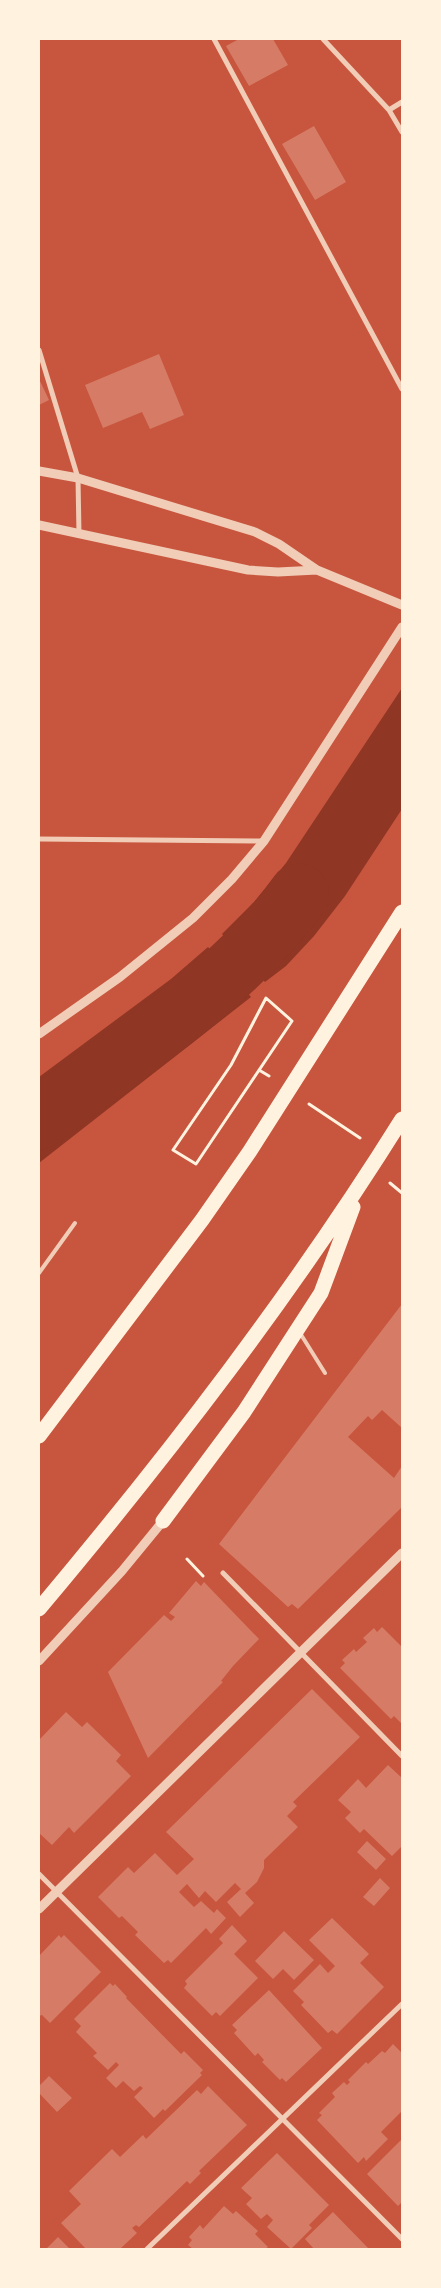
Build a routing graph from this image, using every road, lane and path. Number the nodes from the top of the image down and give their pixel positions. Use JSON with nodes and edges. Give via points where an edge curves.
{"nodes":[{"id":1,"x":214,"y":39,"type":"edge"},
{"id":2,"x":324,"y":39,"type":"edge"},
{"id":3,"x":402,"y":102,"type":"edge"},
{"id":4,"x":389,"y":110,"type":"junction"},
{"id":5,"x":402,"y":132,"type":"edge"},
{"id":6,"x":39,"y":350,"type":"edge"},
{"id":7,"x":402,"y":389,"type":"edge"},
{"id":8,"x":39,"y":471,"type":"edge"},
{"id":9,"x":78,"y":478,"type":"junction"},
{"id":10,"x":39,"y":525,"type":"edge"},
{"id":11,"x":80,"y":534,"type":"junction"},
{"id":12,"x":317,"y":570,"type":"junction"},
{"id":13,"x":402,"y":605,"type":"edge"},
{"id":14,"x":402,"y":627,"type":"edge"},
{"id":15,"x":39,"y":839,"type":"edge"},
{"id":16,"x":264,"y":841,"type":"junction"},
{"id":17,"x":402,"y":912,"type":"edge"},
{"id":18,"x":39,"y":1034,"type":"edge"},
{"id":19,"x":259,"y":1070,"type":"junction"},
{"id":20,"x":275,"y":1080,"type":"dead end"},
{"id":21,"x":307,"y":1102,"type":"dead end"},
{"id":22,"x":402,"y":1119,"type":"edge"},
{"id":23,"x":362,"y":1140,"type":"dead end"},
{"id":24,"x":362,"y":1183,"type":"junction"},
{"id":25,"x":76,"y":1223,"type":"dead end"},
{"id":26,"x":39,"y":1273,"type":"edge"},
{"id":27,"x":298,"y":1330,"type":"junction"},
{"id":28,"x":325,"y":1373,"type":"dead end"},
{"id":29,"x":39,"y":1436,"type":"edge"},
{"id":30,"x":163,"y":1521,"type":"joint"},
{"id":31,"x":402,"y":1553,"type":"edge"},
{"id":32,"x":187,"y":1559,"type":"dead end"},
{"id":33,"x":223,"y":1573,"type":"dead end"},
{"id":34,"x":206,"y":1578,"type":"dead end"},
{"id":35,"x":39,"y":1609,"type":"edge"},
{"id":36,"x":301,"y":1651,"type":"junction"},
{"id":37,"x":39,"y":1661,"type":"edge"},
{"id":38,"x":402,"y":1756,"type":"edge"},
{"id":39,"x":39,"y":1874,"type":"edge"},
{"id":40,"x":56,"y":1892,"type":"junction"},
{"id":41,"x":39,"y":1909,"type":"edge"},
{"id":42,"x":402,"y":2004,"type":"edge"},
{"id":43,"x":282,"y":2118,"type":"junction"},
{"id":44,"x":402,"y":2239,"type":"edge"},
{"id":45,"x":147,"y":2249,"type":"edge"}],
"edges":[{"from":1,"to":7,"type":"street"},
{"from":2,"to":4,"type":"street"},
{"from":3,"to":4,"type":"street"},
{"from":4,"to":5,"type":"street"},
{"from":6,"to":9,"type":"street"},
{"from":8,"to":9,"type":"street"},
{"from":9,"to":11,"type":"street"},
{"from":9,"to":12,"type":"street","via":[[256,532]]},
{"from":10,"to":11,"type":"street"},
{"from":11,"to":12,"type":"street","via":[[248,570]]},
{"from":12,"to":13,"type":"street"},
{"from":14,"to":16,"type":"street"},
{"from":15,"to":16,"type":"street"},
{"from":16,"to":18,"type":"street","via":[[193,918],[120,977]]},
{"from":17,"to":29,"type":"highway","via":[[245,1159]]},
{"from":19,"to":19,"type":"path","via":[[196,1164],[173,1150],[231,1065],[266,998],[292,1021]]},
{"from":19,"to":20,"type":"path"},
{"from":21,"to":23,"type":"path"},
{"from":22,"to":24,"type":"highway"},
{"from":24,"to":27,"type":"highway","via":[[321,1293]]},
{"from":24,"to":35,"type":"highway","via":[[212,1393],[123,1509]]},
{"from":25,"to":26,"type":"lane"},
{"from":27,"to":28,"type":"lane"},
{"from":27,"to":30,"type":"highway","via":[[244,1412]]},
{"from":30,"to":37,"type":"street"},
{"from":31,"to":36,"type":"street"},
{"from":32,"to":34,"type":"path"},
{"from":33,"to":36,"type":"street"},
{"from":36,"to":38,"type":"street"},
{"from":36,"to":40,"type":"street"},
{"from":39,"to":40,"type":"street"},
{"from":40,"to":41,"type":"street"},
{"from":40,"to":43,"type":"street"},
{"from":42,"to":43,"type":"street"},
{"from":43,"to":44,"type":"street"},
{"from":43,"to":45,"type":"street"}]}
